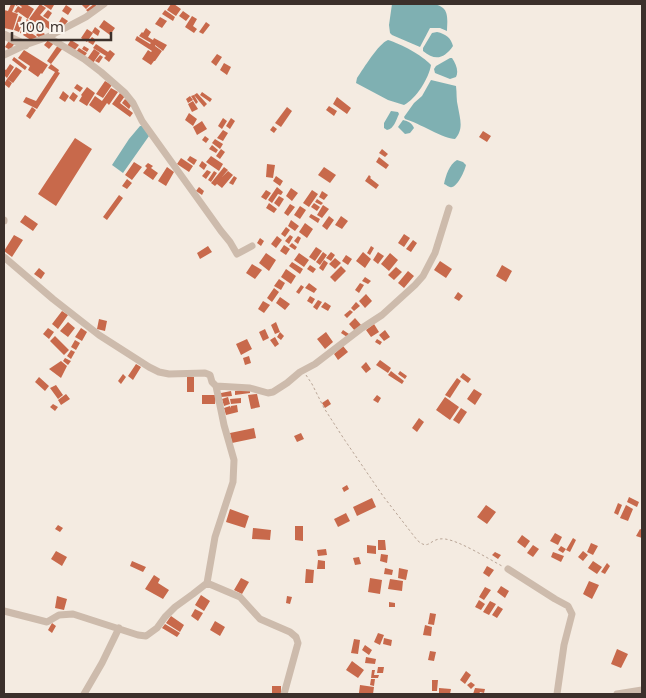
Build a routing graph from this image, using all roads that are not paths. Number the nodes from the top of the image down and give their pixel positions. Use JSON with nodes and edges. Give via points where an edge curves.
{"nodes":[{"id":1,"x":104,"y":4,"type":"edge"},
{"id":2,"x":4,"y":35,"type":"edge"},
{"id":3,"x":48,"y":36,"type":"junction"},
{"id":4,"x":25,"y":45,"type":"junction"},
{"id":5,"x":4,"y":55,"type":"edge"},
{"id":6,"x":449,"y":208,"type":"dead end"},
{"id":7,"x":252,"y":246,"type":"dead end"},
{"id":8,"x":4,"y":257,"type":"edge"},
{"id":9,"x":216,"y":386,"type":"junction"},
{"id":10,"x":508,"y":569,"type":"road end"},
{"id":11,"x":207,"y":582,"type":"junction"},
{"id":12,"x":4,"y":611,"type":"edge"},
{"id":13,"x":119,"y":628,"type":"junction"},
{"id":14,"x":642,"y":690,"type":"edge"},
{"id":15,"x":84,"y":694,"type":"edge"},
{"id":16,"x":284,"y":694,"type":"edge"},
{"id":17,"x":557,"y":694,"type":"edge"},
{"id":18,"x":617,"y":694,"type":"edge"}],
"edges":[{"from":1,"to":3,"type":"street"},
{"from":2,"to":4,"type":"street"},
{"from":3,"to":4,"type":"street"},
{"from":3,"to":7,"type":"street","via":[[101,72],[129,98],[237,254]]},
{"from":4,"to":5,"type":"street"},
{"from":6,"to":9,"type":"street","via":[[435,253],[423,276],[382,315],[273,392]]},
{"from":8,"to":9,"type":"street","via":[[99,335],[149,367],[169,374],[205,373],[210,375]]},
{"from":9,"to":11,"type":"street","via":[[234,460],[233,482],[215,536]]},
{"from":10,"to":17,"type":"street","via":[[571,610]]},
{"from":11,"to":13,"type":"street","via":[[146,636]]},
{"from":11,"to":16,"type":"street","via":[[240,597],[260,619],[296,637],[298,643]]},
{"from":12,"to":13,"type":"street","via":[[47,622],[59,615],[73,614]]},
{"from":13,"to":15,"type":"street"},
{"from":14,"to":18,"type":"street"}]}
